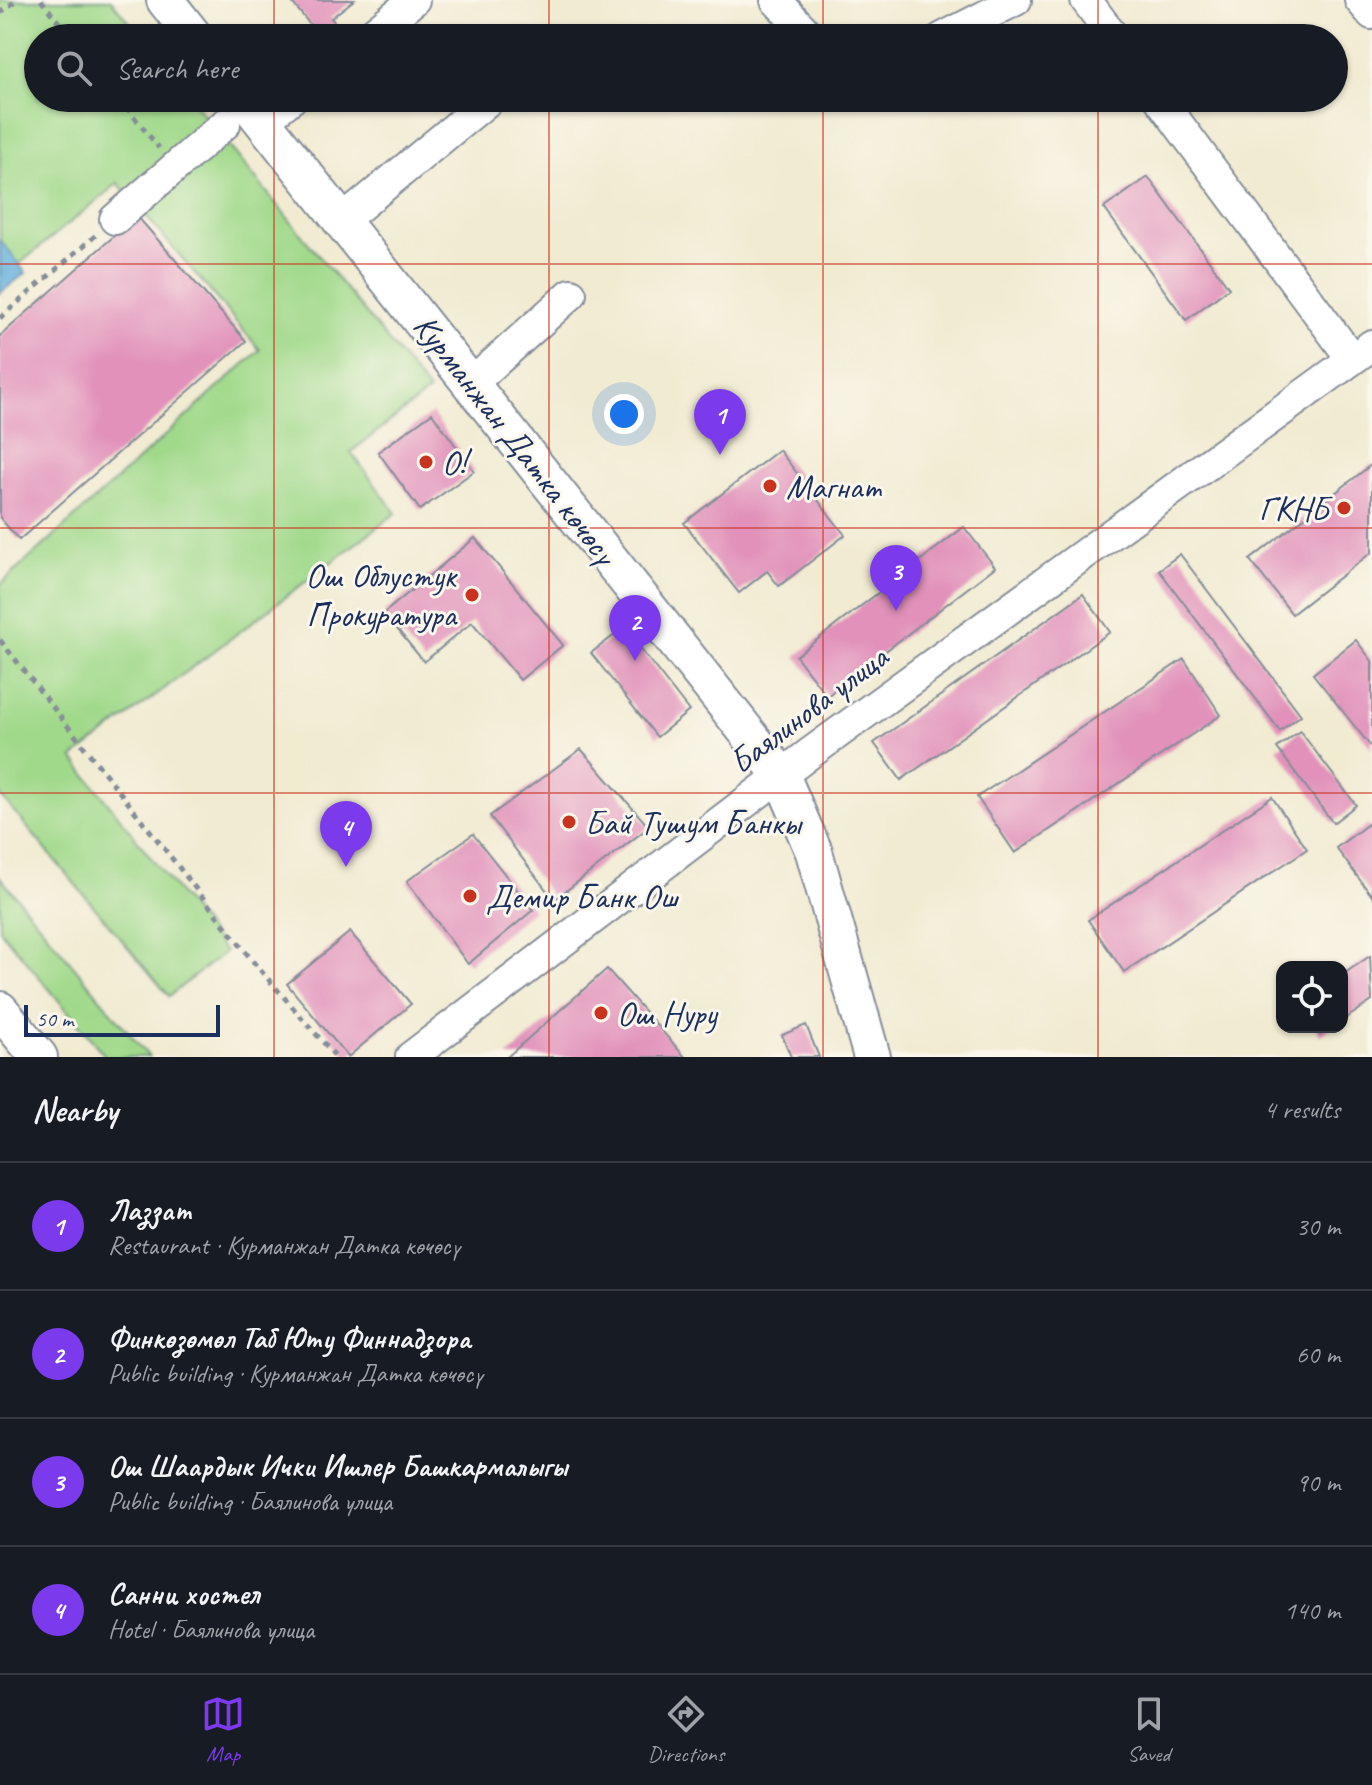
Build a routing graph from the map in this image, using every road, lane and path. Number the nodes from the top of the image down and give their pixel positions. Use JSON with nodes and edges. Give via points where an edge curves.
{"nodes":[{"id":1,"x":17,"y":0,"type":"edge"},
{"id":2,"x":41,"y":0,"type":"edge"},
{"id":3,"x":165,"y":0,"type":"edge"},
{"id":4,"x":414,"y":0,"type":"edge"},
{"id":5,"x":776,"y":0,"type":"edge"},
{"id":6,"x":1016,"y":0,"type":"edge"},
{"id":7,"x":1086,"y":0,"type":"edge"},
{"id":8,"x":1360,"y":0,"type":"edge"},
{"id":9,"x":0,"y":13,"type":"edge"},
{"id":10,"x":1372,"y":14,"type":"edge"},
{"id":11,"x":60,"y":24,"type":"edge"},
{"id":12,"x":184,"y":24,"type":"edge"},
{"id":13,"x":384,"y":24,"type":"edge"},
{"id":14,"x":798,"y":24,"type":"edge"},
{"id":15,"x":969,"y":24,"type":"edge"},
{"id":16,"x":1104,"y":24,"type":"edge"},
{"id":17,"x":130,"y":112,"type":"edge"},
{"id":18,"x":474,"y":112,"type":"edge"},
{"id":19,"x":1170,"y":112,"type":"edge"},
{"id":20,"x":244,"y":114,"type":"edge"},
{"id":21,"x":175,"y":167,"type":"junction"},
{"id":22,"x":115,"y":219,"type":"joint"},
{"id":23,"x":343,"y":220,"type":"junction"},
{"id":24,"x":571,"y":294,"type":"dead end"},
{"id":25,"x":0,"y":318,"type":"edge"},
{"id":26,"x":1362,"y":352,"type":"edge"},
{"id":27,"x":471,"y":384,"type":"junction"},
{"id":28,"x":0,"y":640,"type":"edge"},
{"id":29,"x":781,"y":775,"type":"junction"},
{"id":30,"x":0,"y":1010,"type":"edge"},
{"id":31,"x":39,"y":1057,"type":"edge"},
{"id":32,"x":336,"y":1057,"type":"edge"},
{"id":33,"x":411,"y":1057,"type":"edge"},
{"id":34,"x":872,"y":1057,"type":"edge"}],
"edges":[{"from":1,"to":9,"type":"path"},
{"from":2,"to":11,"type":"path"},
{"from":3,"to":12,"type":"main road"},
{"from":4,"to":13,"type":"street"},
{"from":5,"to":14,"type":"street"},
{"from":6,"to":15,"type":"street"},
{"from":7,"to":16,"type":"street"},
{"from":8,"to":10,"type":"street"},
{"from":17,"to":21,"type":"path"},
{"from":18,"to":23,"type":"street"},
{"from":19,"to":26,"type":"street"},
{"from":20,"to":21,"type":"street"},
{"from":20,"to":23,"type":"main road","name":"Курманжан Датка көчөсү"},
{"from":21,"to":22,"type":"street"},
{"from":22,"to":25,"type":"path"},
{"from":23,"to":27,"type":"main road","name":"Курманжан Датка көчөсү"},
{"from":24,"to":27,"type":"street"},
{"from":26,"to":29,"type":"street","name":"Баялинова улица"},
{"from":27,"to":29,"type":"main road","name":"Курманжан Датка көчөсү"},
{"from":28,"to":32,"type":"path","via":[[255,964]]},
{"from":29,"to":33,"type":"street","name":"Баялинова улица"},
{"from":29,"to":34,"type":"main road","name":"Курманжан Датка көчөсү","via":[[814,852]]},
{"from":30,"to":31,"type":"main road"}]}
